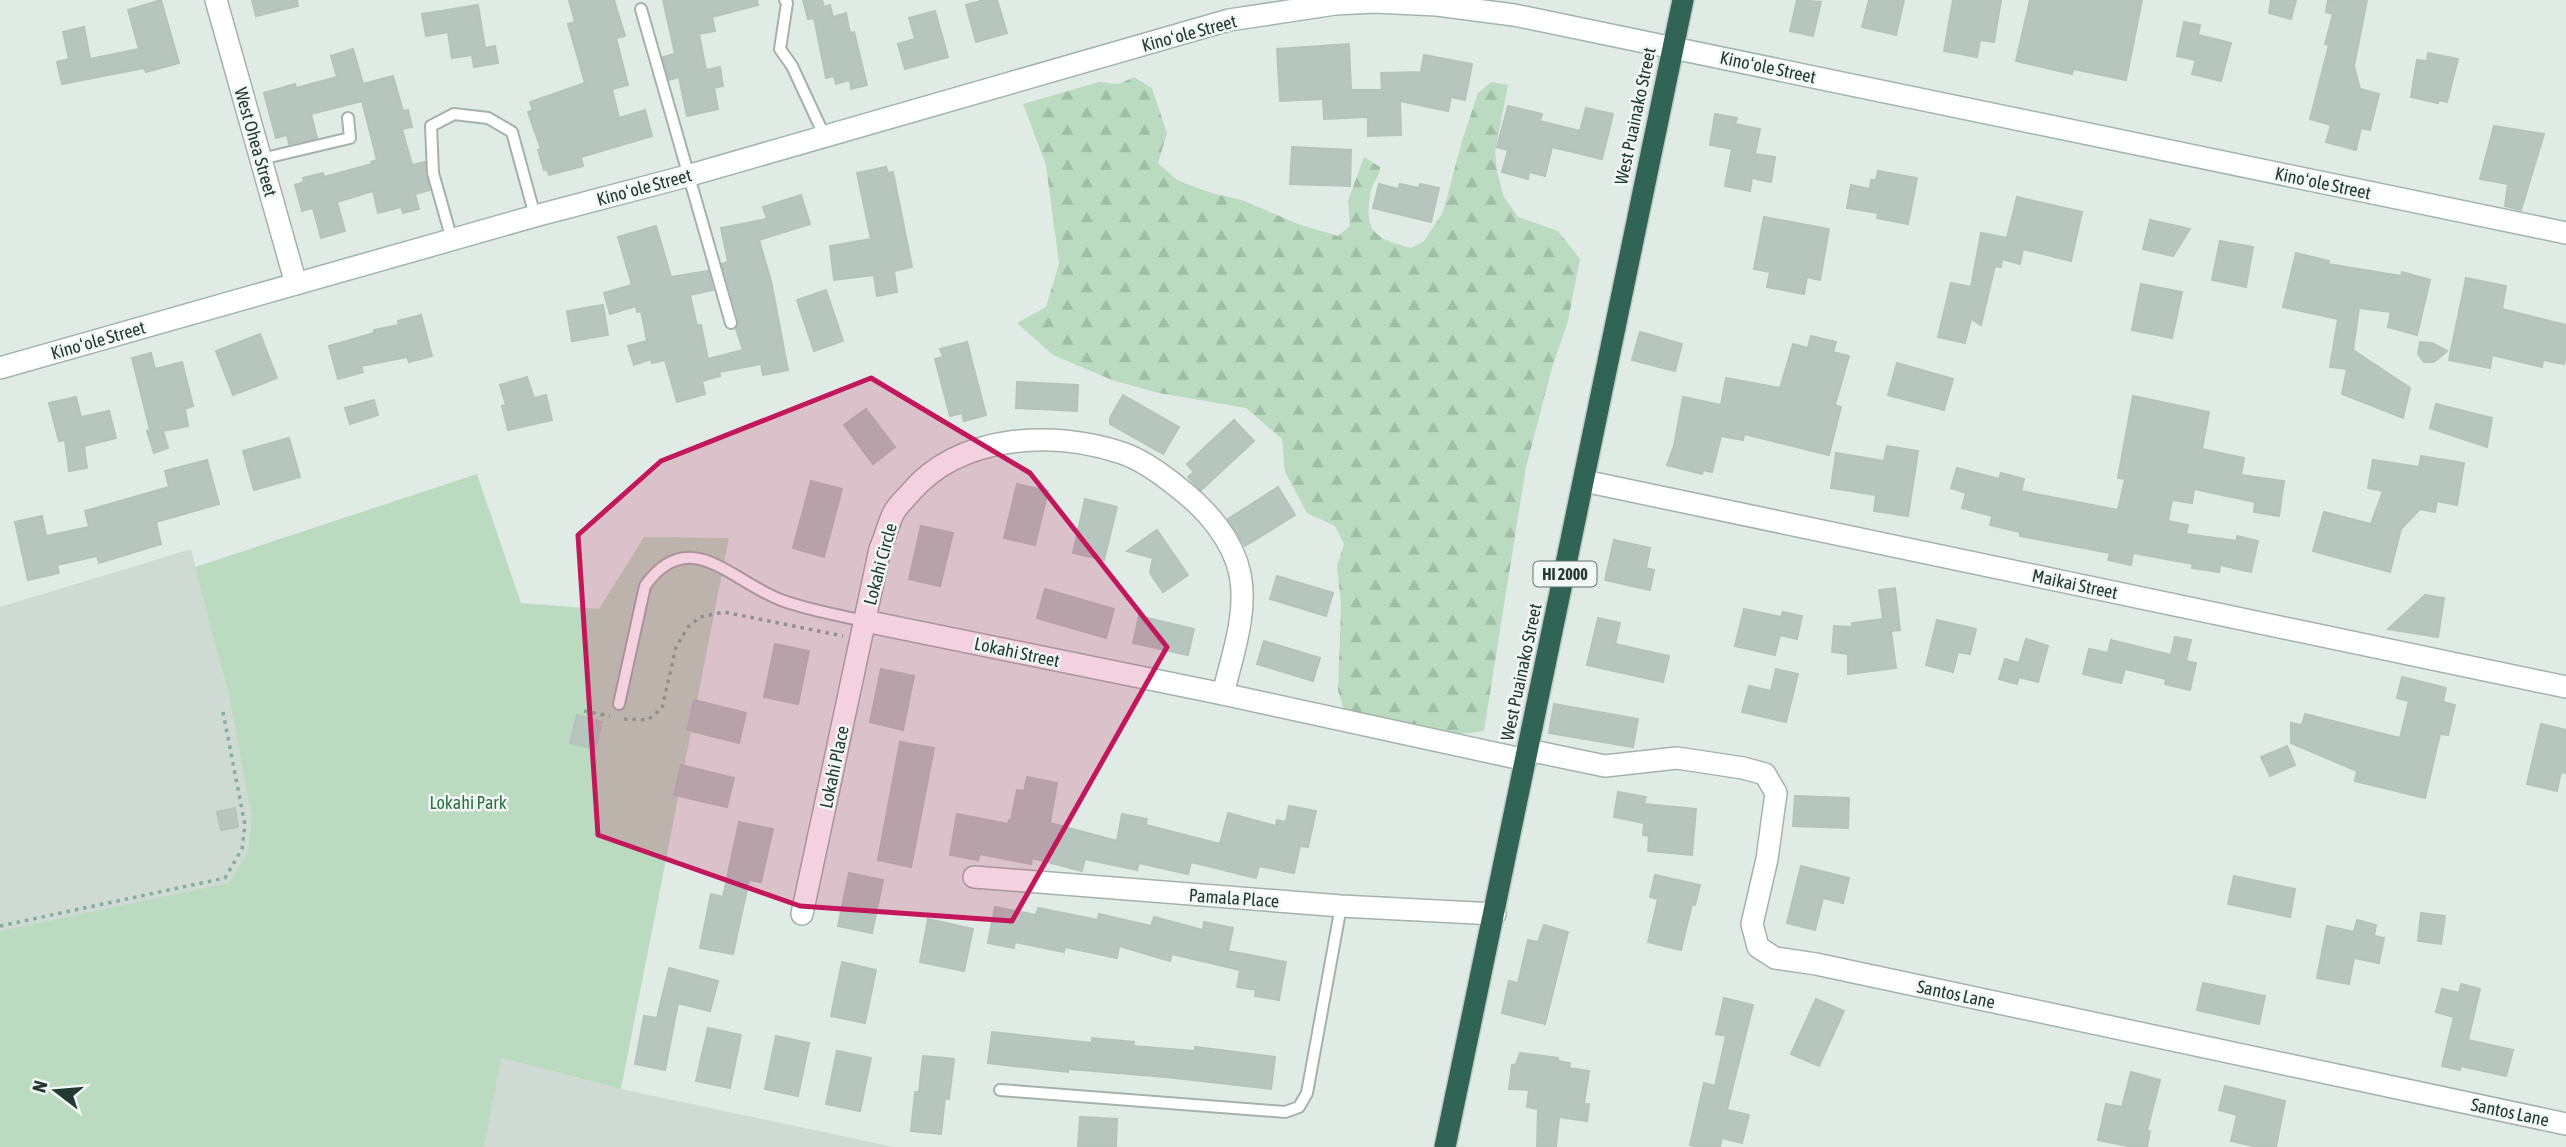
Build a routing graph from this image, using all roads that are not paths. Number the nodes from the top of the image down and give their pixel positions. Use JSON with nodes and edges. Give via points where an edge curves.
{"nodes":[{"id":1,"x":216,"y":0,"type":"edge"},
{"id":2,"x":785,"y":0,"type":"edge"},
{"id":3,"x":1683,"y":0,"type":"edge"},
{"id":4,"x":641,"y":9,"type":"dead end"},
{"id":5,"x":1673,"y":47,"type":"junction"},
{"id":6,"x":348,"y":118,"type":"dead end"},
{"id":7,"x":825,"y":136,"type":"junction"},
{"id":8,"x":261,"y":159,"type":"junction"},
{"id":9,"x":687,"y":176,"type":"junction"},
{"id":10,"x":536,"y":216,"type":"junction"},
{"id":11,"x":2566,"y":233,"type":"edge"},
{"id":12,"x":452,"y":240,"type":"junction"},
{"id":13,"x":296,"y":284,"type":"junction"},
{"id":14,"x":731,"y":323,"type":"dead end"},
{"id":15,"x":0,"y":368,"type":"edge"},
{"id":16,"x":1584,"y":481,"type":"junction"},
{"id":17,"x":863,"y":630,"type":"junction"},
{"id":18,"x":2566,"y":687,"type":"edge"},
{"id":19,"x":1223,"y":694,"type":"junction"},
{"id":20,"x":619,"y":704,"type":"dead end"},
{"id":21,"x":1527,"y":755,"type":"junction"},
{"id":22,"x":974,"y":877,"type":"dead end"},
{"id":23,"x":1341,"y":906,"type":"junction"},
{"id":24,"x":802,"y":914,"type":"dead end"},
{"id":25,"x":1495,"y":914,"type":"junction"},
{"id":26,"x":1000,"y":1090,"type":"dead end"},
{"id":27,"x":2566,"y":1124,"type":"edge"},
{"id":28,"x":1446,"y":1147,"type":"edge"}],
"edges":[{"from":1,"to":8,"type":"street","name":"West Ohea Street"},
{"from":2,"to":7,"type":"lane","via":[[780,49]]},
{"from":3,"to":5,"type":"highway","name":"West Puainako Street","number":"HI 2000"},
{"from":4,"to":9,"type":"lane"},
{"from":5,"to":7,"type":"street","name":"Kinoʻole Street","via":[[1471,8],[1335,4],[1230,20]]},
{"from":5,"to":11,"type":"street","name":"Kinoʻole Street"},
{"from":5,"to":16,"type":"highway","name":"West Puainako Street","number":"HI 2000"},
{"from":6,"to":8,"type":"lane","via":[[350,138]]},
{"from":7,"to":9,"type":"street","name":"Kinoʻole Street"},
{"from":8,"to":13,"type":"street","name":"West Ohea Street"},
{"from":9,"to":10,"type":"street","name":"Kinoʻole Street"},
{"from":9,"to":14,"type":"lane"},
{"from":10,"to":12,"type":"street","name":"Kinoʻole Street"},
{"from":10,"to":12,"type":"lane","via":[[512,132],[488,118],[454,114],[431,126],[433,173]]},
{"from":12,"to":13,"type":"street","name":"Kinoʻole Street"},
{"from":13,"to":15,"type":"street","name":"Kinoʻole Street"},
{"from":16,"to":18,"type":"street","name":"Maikai Street"},
{"from":16,"to":21,"type":"highway","name":"West Puainako Street","number":"HI 2000"},
{"from":17,"to":19,"type":"street","name":"Lokahi Street"},
{"from":17,"to":19,"type":"street","name":"Lokahi Circle","via":[[880,549],[894,512],[920,481],[952,460],[1017,440],[1086,443],[1124,453],[1159,472],[1211,517],[1231,549],[1240,575],[1241,613]]},
{"from":17,"to":20,"type":"lane","name":"Lokahi Street","via":[[778,599],[702,559],[670,561],[656,570],[645,586]]},
{"from":17,"to":24,"type":"street","name":"Lokahi Place"},
{"from":19,"to":21,"type":"street","name":"Lokahi Street"},
{"from":21,"to":25,"type":"highway","name":"West Puainako Street","number":"HI 2000"},
{"from":21,"to":27,"type":"street","name":"Santos Lane","via":[[1605,766],[1677,758],[1765,774],[1776,793],[1752,924],[1758,947],[1774,958]]},
{"from":22,"to":23,"type":"street","name":"Pamala Place"},
{"from":23,"to":25,"type":"street","name":"Pamala Place"},
{"from":23,"to":26,"type":"lane","via":[[1307,1093],[1299,1107],[1285,1112]]},
{"from":25,"to":28,"type":"highway","name":"West Puainako Street","number":"HI 2000"}]}
